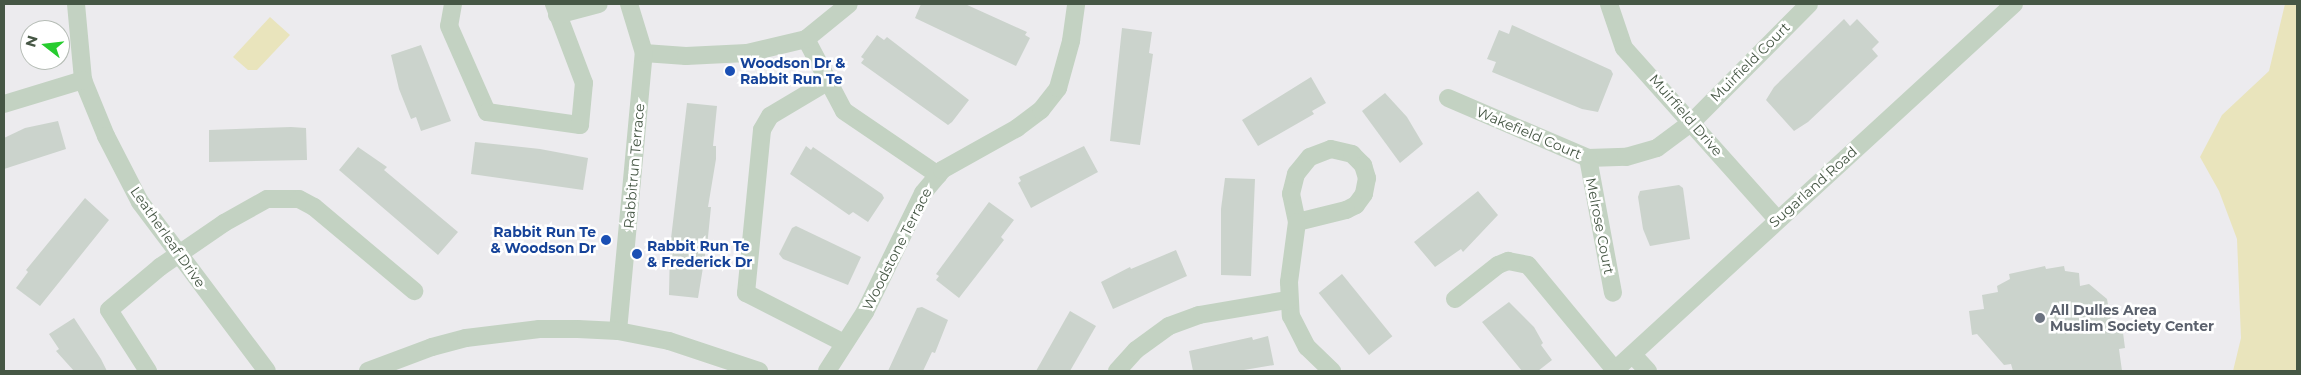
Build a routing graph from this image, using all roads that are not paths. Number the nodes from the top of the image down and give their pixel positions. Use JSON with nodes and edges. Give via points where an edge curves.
{"nodes":[{"id":1,"x":76,"y":4,"type":"edge"},
{"id":2,"x":453,"y":4,"type":"edge"},
{"id":3,"x":599,"y":4,"type":"edge"},
{"id":4,"x":629,"y":4,"type":"edge"},
{"id":5,"x":849,"y":4,"type":"edge"},
{"id":6,"x":1076,"y":4,"type":"edge"},
{"id":7,"x":1608,"y":4,"type":"edge"},
{"id":8,"x":1809,"y":4,"type":"edge"},
{"id":9,"x":2014,"y":4,"type":"edge"},
{"id":10,"x":555,"y":9,"type":"edge"},
{"id":11,"x":806,"y":39,"type":"junction"},
{"id":12,"x":644,"y":53,"type":"junction"},
{"id":13,"x":84,"y":80,"type":"junction"},
{"id":14,"x":827,"y":82,"type":"junction"},
{"id":15,"x":1448,"y":98,"type":"dead end"},
{"id":16,"x":4,"y":104,"type":"edge"},
{"id":17,"x":1692,"y":122,"type":"junction"},
{"id":18,"x":1588,"y":158,"type":"junction"},
{"id":19,"x":938,"y":175,"type":"junction"},
{"id":20,"x":1777,"y":219,"type":"junction"},
{"id":21,"x":1297,"y":222,"type":"junction"},
{"id":22,"x":179,"y":255,"type":"junction"},
{"id":23,"x":414,"y":291,"type":"dead end"},
{"id":24,"x":1613,"y":293,"type":"dead end"},
{"id":25,"x":1455,"y":299,"type":"dead end"},
{"id":26,"x":1288,"y":300,"type":"junction"},
{"id":27,"x":618,"y":331,"type":"junction"},
{"id":28,"x":844,"y":343,"type":"junction"},
{"id":29,"x":1633,"y":355,"type":"junction"},
{"id":30,"x":148,"y":371,"type":"edge"},
{"id":31,"x":267,"y":371,"type":"edge"},
{"id":32,"x":368,"y":371,"type":"edge"},
{"id":33,"x":759,"y":371,"type":"edge"},
{"id":34,"x":827,"y":371,"type":"edge"},
{"id":35,"x":1117,"y":371,"type":"edge"},
{"id":36,"x":1332,"y":371,"type":"edge"},
{"id":37,"x":1614,"y":371,"type":"edge"},
{"id":38,"x":1648,"y":371,"type":"edge"}],
"edges":[{"from":1,"to":13,"type":"street","name":"Leatherleaf Drive"},
{"from":2,"to":10,"type":"street","via":[[450,26],[486,112],[580,125],[584,83]]},
{"from":3,"to":10,"type":"street"},
{"from":4,"to":12,"type":"street","name":"Rabbitrun Terrace"},
{"from":5,"to":11,"type":"street"},
{"from":6,"to":19,"type":"street","name":"Woodstone Terrace","via":[[1071,41],[1058,88],[1041,110]]},
{"from":7,"to":17,"type":"street","name":"Muirfield Drive","via":[[1624,48]]},
{"from":8,"to":17,"type":"street","name":"Muirfield Court"},
{"from":9,"to":20,"type":"street","name":"Sugarland Road","via":[[1921,92]]},
{"from":11,"to":12,"type":"street","via":[[747,53],[686,56]]},
{"from":11,"to":14,"type":"street"},
{"from":12,"to":27,"type":"street","name":"Rabbitrun Terrace"},
{"from":13,"to":16,"type":"street"},
{"from":13,"to":22,"type":"street","name":"Leatherleaf Drive","via":[[106,136],[140,202]]},
{"from":14,"to":19,"type":"street","via":[[844,111]]},
{"from":14,"to":28,"type":"street","via":[[770,116],[762,130],[746,293]]},
{"from":15,"to":18,"type":"street","name":"Wakefield Court"},
{"from":17,"to":18,"type":"street","name":"Wakefield Court","via":[[1657,148],[1626,157]]},
{"from":17,"to":20,"type":"street","name":"Muirfield Drive"},
{"from":18,"to":24,"type":"street","name":"Melrose Court"},
{"from":19,"to":28,"type":"street","name":"Woodstone Terrace","via":[[923,193],[865,312]]},
{"from":20,"to":29,"type":"street","name":"Sugarland Road"},
{"from":21,"to":21,"type":"street","via":[[1356,205],[1366,186],[1366,171],[1359,160],[1352,154],[1331,149],[1319,152],[1302,164],[1296,174],[1292,194]]},
{"from":21,"to":26,"type":"street"},
{"from":22,"to":23,"type":"street","via":[[267,199],[299,199]]},
{"from":22,"to":30,"type":"street","via":[[151,273],[108,310]]},
{"from":22,"to":31,"type":"street","name":"Leatherleaf Drive"},
{"from":25,"to":37,"type":"street","via":[[1498,265],[1508,261],[1528,266]]},
{"from":26,"to":35,"type":"street","via":[[1198,316],[1169,326],[1136,350]]},
{"from":26,"to":36,"type":"street","via":[[1298,334],[1322,365]]},
{"from":27,"to":32,"type":"street","via":[[539,329],[500,332],[432,347]]},
{"from":27,"to":33,"type":"street","via":[[703,350]]},
{"from":28,"to":34,"type":"street","name":"Woodstone Terrace"},
{"from":29,"to":37,"type":"street","name":"Sugarland Road"},
{"from":29,"to":38,"type":"street"}]}
